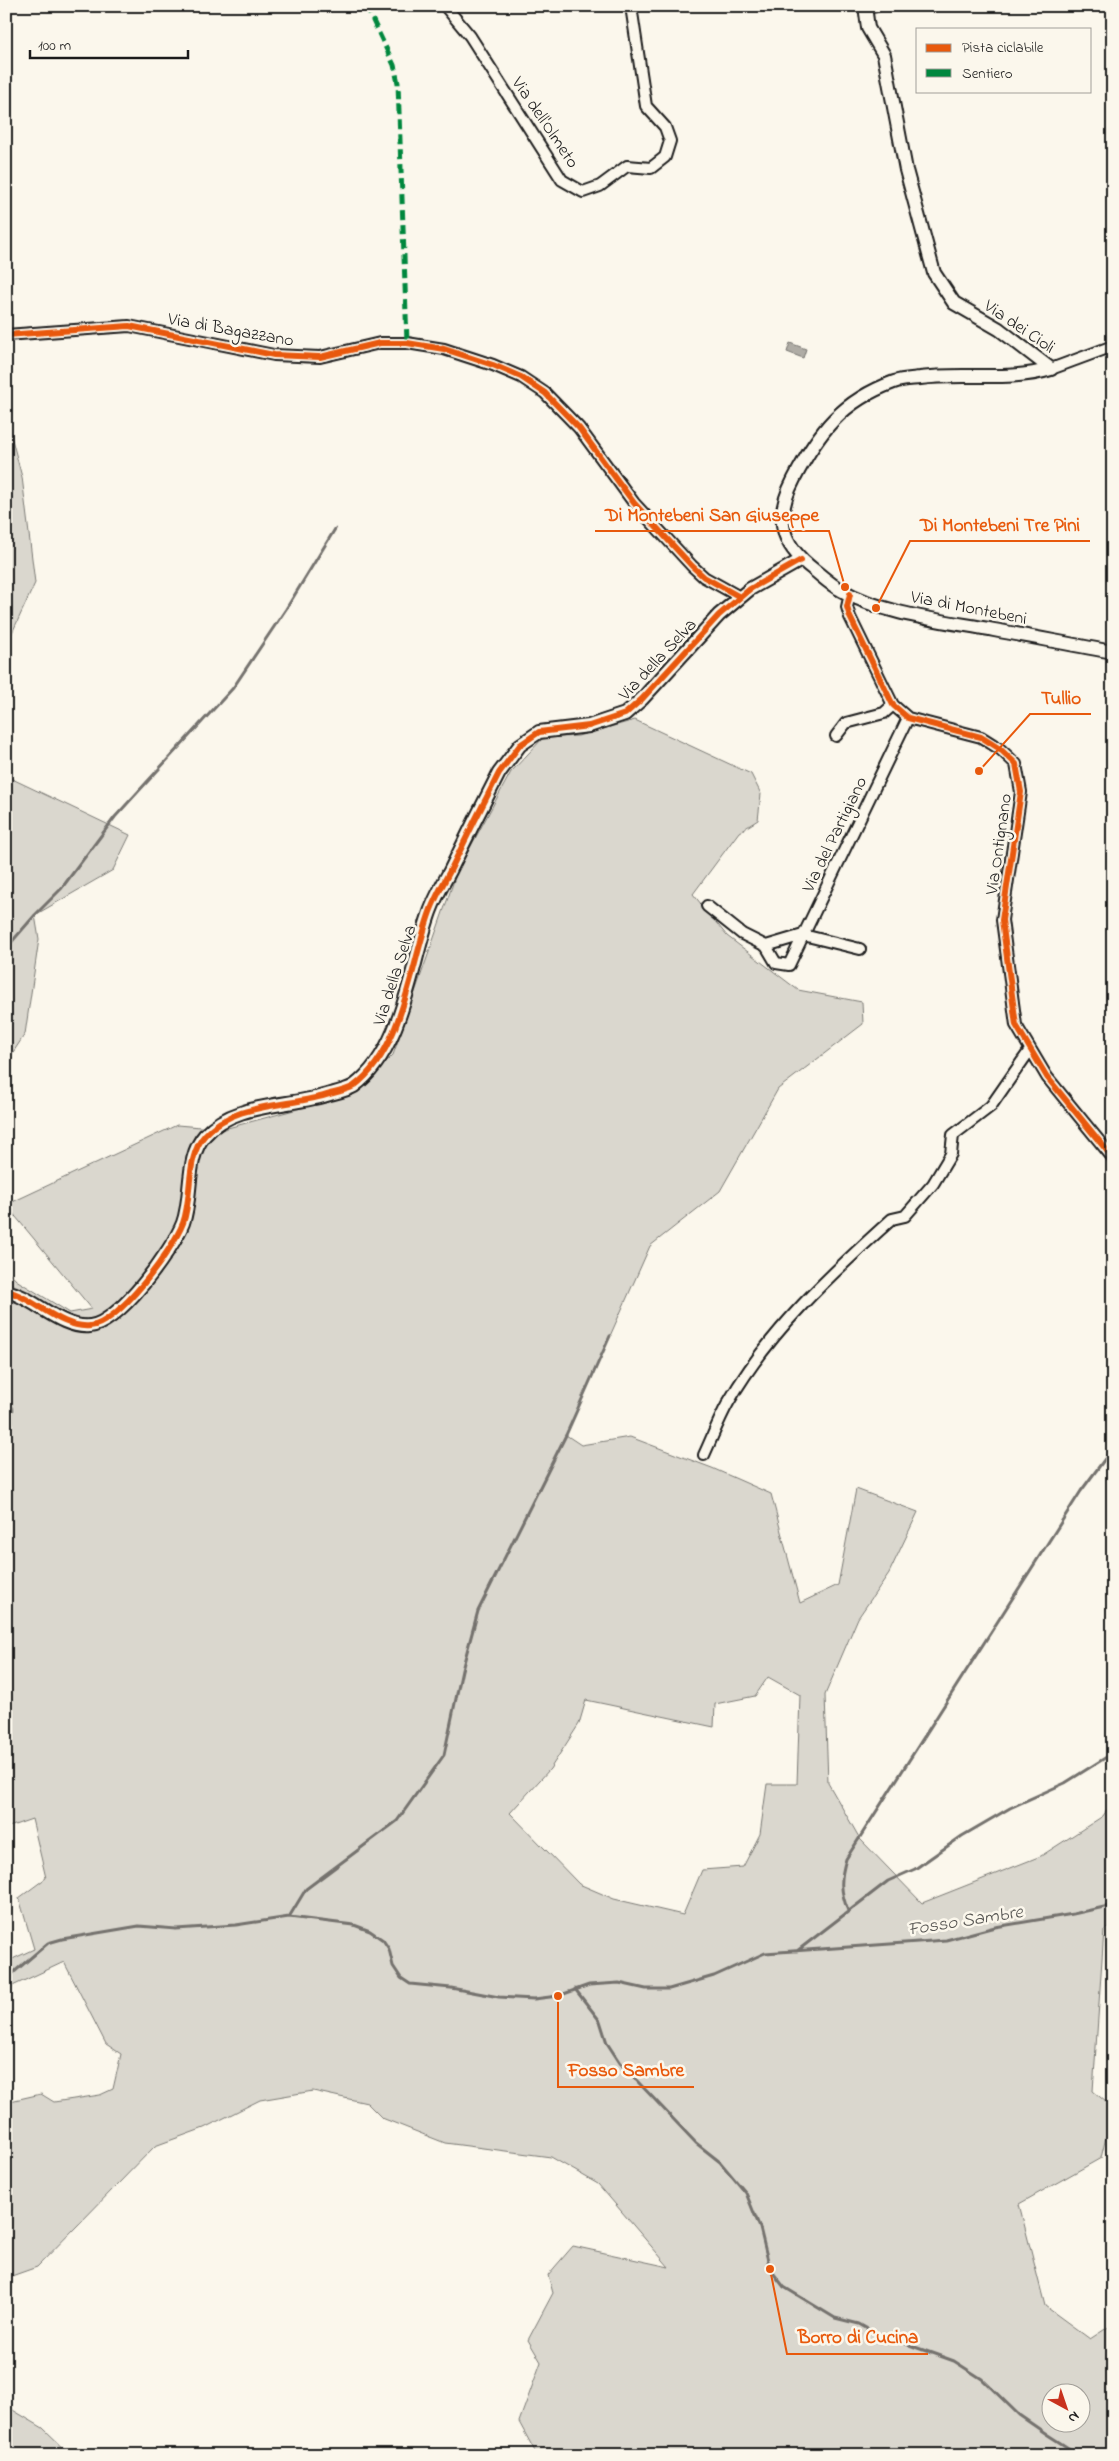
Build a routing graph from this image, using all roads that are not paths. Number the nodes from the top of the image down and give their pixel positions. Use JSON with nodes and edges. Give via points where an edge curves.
{"nodes":[{"id":1,"x":445,"y":6,"type":"edge"},
{"id":2,"x":631,"y":6,"type":"edge"},
{"id":3,"x":865,"y":6,"type":"edge"},
{"id":4,"x":6,"y":335,"type":"edge"},
{"id":5,"x":1113,"y":346,"type":"edge"},
{"id":6,"x":1051,"y":369,"type":"junction"},
{"id":7,"x":801,"y":560,"type":"junction"},
{"id":8,"x":850,"y":594,"type":"junction"},
{"id":9,"x":740,"y":597,"type":"junction"},
{"id":10,"x":1113,"y":652,"type":"edge"},
{"id":11,"x":892,"y":705,"type":"junction"},
{"id":12,"x":908,"y":718,"type":"junction"},
{"id":13,"x":836,"y":736,"type":"dead end"},
{"id":14,"x":707,"y":906,"type":"dead end"},
{"id":15,"x":803,"y":935,"type":"junction"},
{"id":16,"x":766,"y":946,"type":"junction"},
{"id":17,"x":860,"y":949,"type":"dead end"},
{"id":18,"x":1030,"y":1050,"type":"junction"},
{"id":19,"x":1113,"y":1158,"type":"edge"},
{"id":20,"x":6,"y":1290,"type":"edge"},
{"id":21,"x":6,"y":1410,"type":"edge"},
{"id":22,"x":6,"y":1422,"type":"edge"},
{"id":23,"x":704,"y":1455,"type":"dead end"}],
"edges":[{"from":1,"to":2,"type":"street","name":"Via dell'Olmeto","via":[[470,36],[562,180],[583,192],[600,186],[627,166],[650,168],[665,157],[670,141],[665,127],[646,106]]},
{"from":3,"to":6,"type":"street","name":"Via dei Cioli","via":[[868,28],[884,55],[906,170],[934,273],[954,304],[999,329]]},
{"from":4,"to":9,"type":"street","name":"Via di Bagazzano","via":[[129,326],[274,355],[320,357],[380,343],[407,343],[493,365],[545,393],[580,428],[634,503],[692,566],[704,577]]},
{"from":5,"to":6,"type":"street"},
{"from":6,"to":7,"type":"street","name":"Via dei Cioli","via":[[1006,376],[946,374],[895,381],[852,402],[820,433],[787,494],[782,527],[787,542]]},
{"from":7,"to":8,"type":"street","name":"Via di Montebeni"},
{"from":7,"to":9,"type":"street","name":"Via della Selva"},
{"from":8,"to":10,"type":"street","name":"Via di Montebeni","via":[[886,608],[929,618]]},
{"from":8,"to":11,"type":"street","name":"Via Ontignano","via":[[847,607],[850,617]]},
{"from":9,"to":20,"type":"street","name":"Via della Selva","via":[[625,714],[589,726],[539,732],[512,754],[499,773],[430,911],[397,1021],[383,1053],[370,1072],[352,1088],[311,1101],[248,1111],[218,1122],[197,1145],[183,1223],[171,1246],[122,1309],[106,1321],[90,1326],[70,1323]]},
{"from":11,"to":12,"type":"street","name":"Via Ontignano"},
{"from":11,"to":13,"type":"street","via":[[884,712],[846,723]]},
{"from":12,"to":15,"type":"street","name":"Via del Partigiano"},
{"from":12,"to":18,"type":"street","name":"Via Ontignano","via":[[981,737],[1000,748],[1016,764],[1021,792],[1002,920],[1016,1025]]},
{"from":14,"to":16,"type":"street","via":[[742,934]]},
{"from":15,"to":16,"type":"street"},
{"from":15,"to":16,"type":"street","name":"Via del Partigiano","via":[[789,965],[776,963]]},
{"from":15,"to":17,"type":"street"},
{"from":18,"to":19,"type":"street","name":"Via Ontignano","via":[[1047,1078]]},
{"from":18,"to":23,"type":"street","via":[[991,1106],[953,1135],[951,1154],[922,1197],[905,1216],[892,1220],[823,1282],[788,1321],[728,1403]]},
{"from":21,"to":22,"type":"street"}]}
